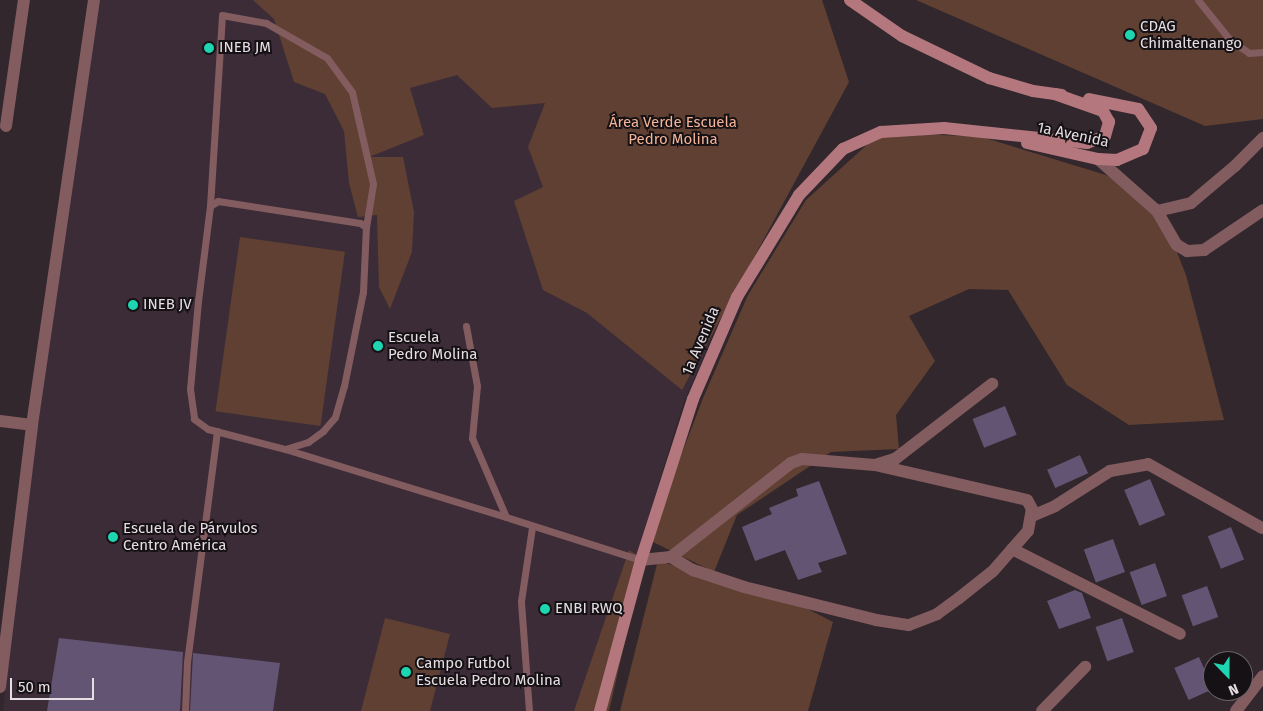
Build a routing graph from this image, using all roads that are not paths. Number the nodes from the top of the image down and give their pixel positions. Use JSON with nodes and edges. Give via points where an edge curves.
{"nodes":[{"id":1,"x":24,"y":0,"type":"edge"},
{"id":2,"x":94,"y":0,"type":"edge"},
{"id":3,"x":850,"y":0,"type":"edge"},
{"id":4,"x":1198,"y":0,"type":"edge"},
{"id":5,"x":1263,"y":52,"type":"edge"},
{"id":6,"x":1054,"y":94,"type":"junction"},
{"id":7,"x":6,"y":126,"type":"dead end"},
{"id":8,"x":982,"y":132,"type":"junction"},
{"id":9,"x":1263,"y":138,"type":"edge"},
{"id":10,"x":1098,"y":159,"type":"junction"},
{"id":11,"x":210,"y":206,"type":"junction"},
{"id":12,"x":1263,"y":210,"type":"edge"},
{"id":13,"x":1157,"y":211,"type":"junction"},
{"id":14,"x":366,"y":227,"type":"junction"},
{"id":15,"x":466,"y":326,"type":"dead end"},
{"id":16,"x":992,"y":384,"type":"dead end"},
{"id":17,"x":0,"y":422,"type":"edge"},
{"id":18,"x":32,"y":425,"type":"junction"},
{"id":19,"x":217,"y":431,"type":"junction"},
{"id":20,"x":285,"y":449,"type":"junction"},
{"id":21,"x":874,"y":465,"type":"junction"},
{"id":22,"x":1032,"y":516,"type":"junction"},
{"id":23,"x":506,"y":517,"type":"junction"},
{"id":24,"x":532,"y":527,"type":"junction"},
{"id":25,"x":1262,"y":528,"type":"edge"},
{"id":26,"x":1012,"y":549,"type":"junction"},
{"id":27,"x":671,"y":557,"type":"junction"},
{"id":28,"x":641,"y":560,"type":"junction"},
{"id":29,"x":1180,"y":634,"type":"dead end"},
{"id":30,"x":1,"y":664,"type":"edge"},
{"id":31,"x":1085,"y":667,"type":"dead end"},
{"id":32,"x":1263,"y":676,"type":"edge"},
{"id":33,"x":0,"y":687,"type":"edge"},
{"id":34,"x":185,"y":711,"type":"edge"},
{"id":35,"x":529,"y":711,"type":"edge"},
{"id":36,"x":600,"y":711,"type":"edge"},
{"id":37,"x":1042,"y":711,"type":"edge"},
{"id":38,"x":1236,"y":711,"type":"edge"}],
"edges":[{"from":1,"to":7,"type":"street"},
{"from":2,"to":18,"type":"street"},
{"from":3,"to":6,"type":"main road","name":"1a Avenida","via":[[902,36],[989,78]]},
{"from":4,"to":5,"type":"lane","via":[[1230,40],[1249,53]]},
{"from":6,"to":8,"type":"main road","name":"1a Avenida","via":[[1104,111],[1109,122],[1105,136],[1087,143]]},
{"from":6,"to":10,"type":"main road","name":"1a Avenida","via":[[1138,109],[1147,117],[1151,128],[1143,149],[1117,160]]},
{"from":8,"to":10,"type":"main road","name":"1a Avenida"},
{"from":8,"to":28,"type":"main road","name":"1a Avenida","via":[[925,128],[881,132],[865,137],[836,154],[799,195],[738,297],[693,399]]},
{"from":9,"to":13,"type":"street","via":[[1191,203]]},
{"from":10,"to":13,"type":"street"},
{"from":11,"to":14,"type":"lane","via":[[226,200],[360,223]]},
{"from":11,"to":14,"type":"lane","via":[[222,15],[266,23],[327,58],[352,92],[373,184]]},
{"from":11,"to":19,"type":"lane","via":[[190,389],[194,419],[208,430]]},
{"from":12,"to":13,"type":"street","via":[[1196,252],[1177,245]]},
{"from":14,"to":20,"type":"lane","via":[[363,292],[344,386],[334,417],[308,442]]},
{"from":15,"to":23,"type":"lane","via":[[477,386],[472,438]]},
{"from":16,"to":21,"type":"street","via":[[895,459]]},
{"from":17,"to":18,"type":"street"},
{"from":18,"to":30,"type":"street"},
{"from":19,"to":20,"type":"lane"},
{"from":19,"to":34,"type":"lane","via":[[187,662]]},
{"from":20,"to":23,"type":"lane"},
{"from":21,"to":22,"type":"street","via":[[1027,500]]},
{"from":21,"to":27,"type":"street","via":[[802,458],[791,463]]},
{"from":22,"to":25,"type":"street","via":[[1055,506],[1110,471],[1148,464]]},
{"from":22,"to":26,"type":"street","via":[[1028,531]]},
{"from":23,"to":24,"type":"lane"},
{"from":24,"to":28,"type":"lane"},
{"from":24,"to":35,"type":"lane","via":[[521,601]]},
{"from":26,"to":27,"type":"street","via":[[993,571],[959,598],[937,614],[909,625],[876,620],[744,587],[693,570]]},
{"from":26,"to":29,"type":"street"},
{"from":27,"to":28,"type":"street"},
{"from":28,"to":36,"type":"main road","name":"1a Avenida"},
{"from":30,"to":33,"type":"street"},
{"from":31,"to":37,"type":"street"},
{"from":32,"to":38,"type":"street"}]}
